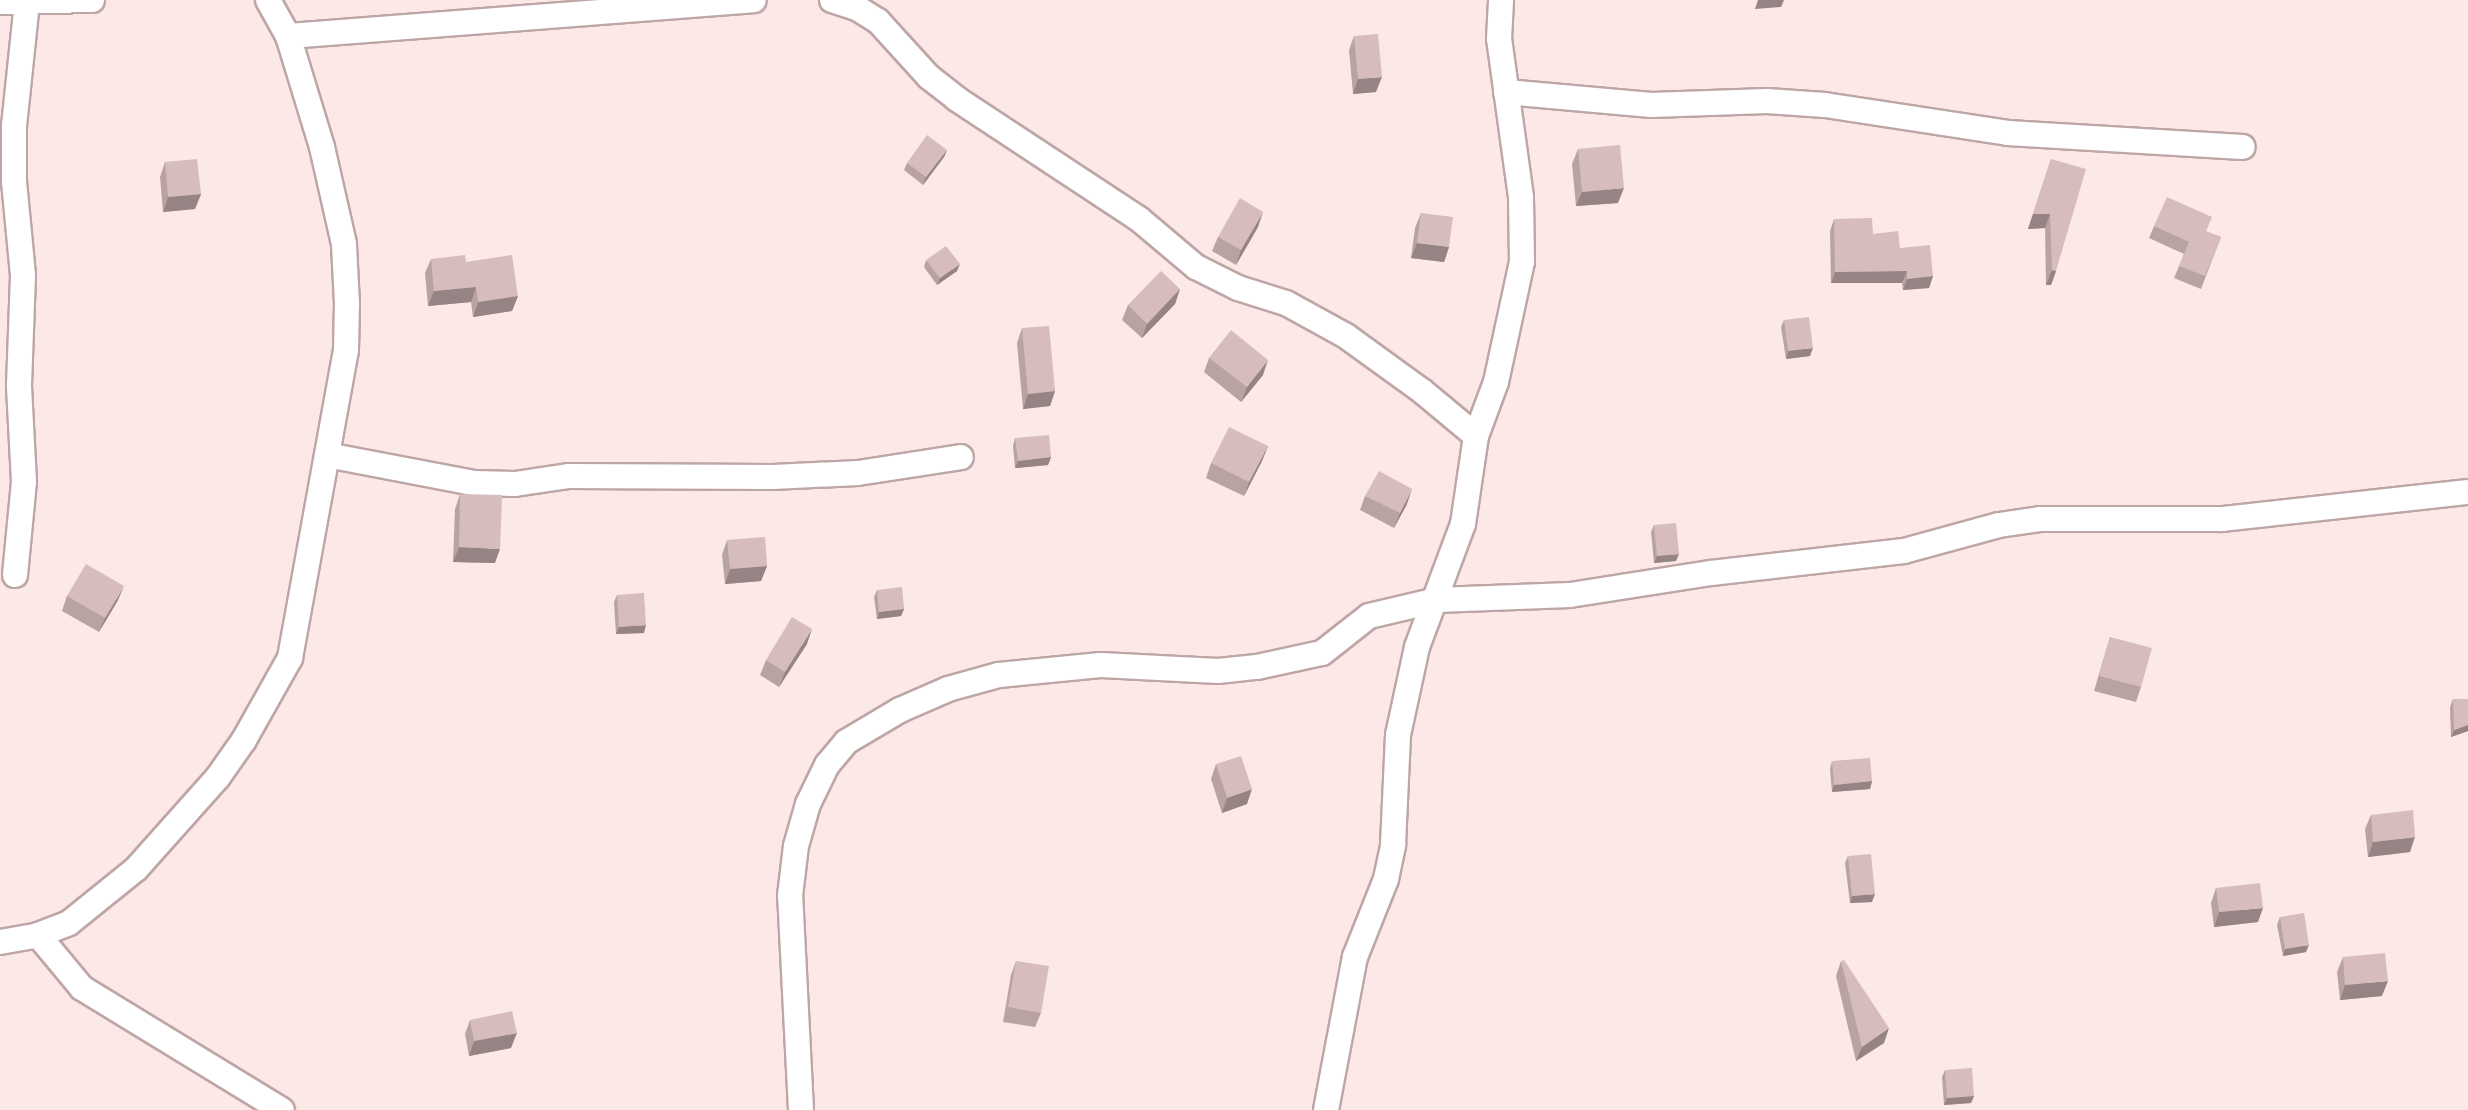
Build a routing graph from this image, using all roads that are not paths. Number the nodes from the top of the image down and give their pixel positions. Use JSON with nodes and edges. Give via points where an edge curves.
{"nodes":[{"id":1,"x":92,"y":0,"type":"edge"},
{"id":2,"x":268,"y":0,"type":"edge"},
{"id":3,"x":754,"y":0,"type":"edge"},
{"id":4,"x":832,"y":0,"type":"edge"},
{"id":5,"x":1501,"y":0,"type":"edge"},
{"id":6,"x":0,"y":2,"type":"edge"},
{"id":7,"x":27,"y":2,"type":"junction"},
{"id":8,"x":288,"y":36,"type":"junction"},
{"id":9,"x":1506,"y":92,"type":"junction"},
{"id":10,"x":2243,"y":147,"type":"dead end"},
{"id":11,"x":1476,"y":436,"type":"junction"},
{"id":12,"x":327,"y":455,"type":"junction"},
{"id":13,"x":961,"y":457,"type":"dead end"},
{"id":14,"x":2468,"y":492,"type":"edge"},
{"id":15,"x":15,"y":575,"type":"dead end"},
{"id":16,"x":1437,"y":600,"type":"junction"},
{"id":17,"x":38,"y":935,"type":"junction"},
{"id":18,"x":0,"y":942,"type":"edge"},
{"id":19,"x":282,"y":1110,"type":"edge"},
{"id":20,"x":801,"y":1110,"type":"edge"},
{"id":21,"x":1326,"y":1110,"type":"edge"}],
"edges":[{"from":1,"to":7,"type":"street"},
{"from":2,"to":8,"type":"street"},
{"from":3,"to":8,"type":"street"},
{"from":4,"to":11,"type":"street","via":[[878,21],[929,77],[957,99],[1139,219],[1196,267],[1286,303],[1346,336]]},
{"from":5,"to":9,"type":"street","via":[[1499,39]]},
{"from":6,"to":7,"type":"street"},
{"from":7,"to":15,"type":"street","via":[[14,126],[23,275],[19,385],[24,482]]},
{"from":8,"to":12,"type":"street","via":[[344,244],[346,350]]},
{"from":9,"to":10,"type":"street","via":[[1651,105],[1825,105],[2008,133]]},
{"from":9,"to":11,"type":"street","via":[[1521,197],[1522,262],[1496,382]]},
{"from":11,"to":16,"type":"street","via":[[1463,524]]},
{"from":12,"to":13,"type":"street","via":[[474,483],[515,484],[569,476],[858,473]]},
{"from":12,"to":17,"type":"street","via":[[290,658],[244,740],[136,869],[69,923]]},
{"from":14,"to":16,"type":"street","via":[[2222,519],[2040,519],[1904,551],[1711,573],[1608,591]]},
{"from":16,"to":20,"type":"street","via":[[1369,616],[1322,653],[1294,661],[1218,671],[1101,665],[999,675],[900,710],[846,742],[827,765],[808,804],[796,846],[790,896]]},
{"from":16,"to":21,"type":"street","via":[[1417,647],[1398,735],[1393,845],[1386,879],[1355,957]]},
{"from":17,"to":18,"type":"street"},
{"from":17,"to":19,"type":"street","via":[[82,988]]}]}
